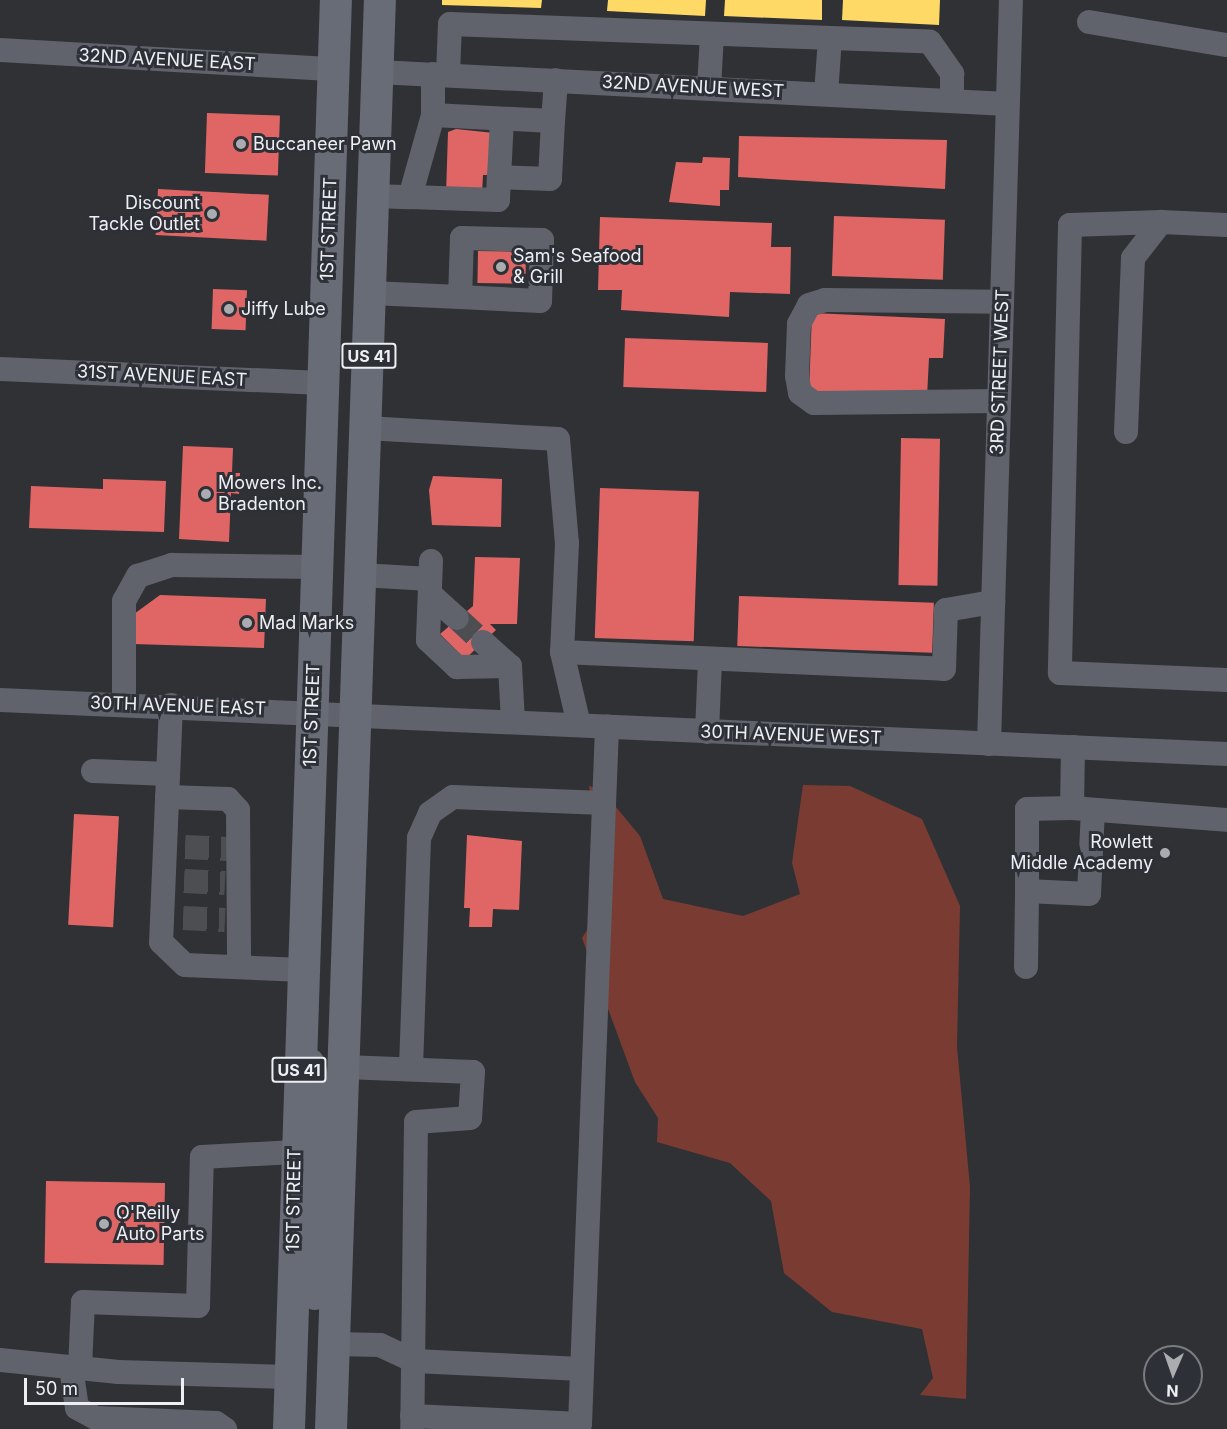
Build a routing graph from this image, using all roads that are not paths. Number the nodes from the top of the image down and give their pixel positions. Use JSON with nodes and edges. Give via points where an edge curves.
{"nodes":[{"id":1,"x":336,"y":0,"type":"edge"},
{"id":2,"x":360,"y":0,"type":"edge"},
{"id":3,"x":380,"y":0,"type":"edge"},
{"id":4,"x":1011,"y":0,"type":"edge"},
{"id":5,"x":1089,"y":22,"type":"dead end"},
{"id":6,"x":712,"y":34,"type":"junction"},
{"id":7,"x":830,"y":38,"type":"junction"},
{"id":8,"x":1227,"y":45,"type":"edge"},
{"id":9,"x":0,"y":50,"type":"edge"},
{"id":10,"x":378,"y":68,"type":"junction"},
{"id":11,"x":334,"y":69,"type":"junction"},
{"id":12,"x":441,"y":74,"type":"junction"},
{"id":13,"x":556,"y":80,"type":"junction"},
{"id":14,"x":709,"y":88,"type":"junction"},
{"id":15,"x":826,"y":94,"type":"junction"},
{"id":16,"x":952,"y":101,"type":"junction"},
{"id":17,"x":1007,"y":104,"type":"junction"},
{"id":18,"x":433,"y":115,"type":"junction"},
{"id":19,"x":502,"y":119,"type":"junction"},
{"id":20,"x":553,"y":121,"type":"junction"},
{"id":21,"x":499,"y":177,"type":"junction"},
{"id":22,"x":374,"y":196,"type":"junction"},
{"id":23,"x":410,"y":197,"type":"junction"},
{"id":24,"x":1161,"y":222,"type":"junction"},
{"id":25,"x":1227,"y":225,"type":"edge"},
{"id":26,"x":371,"y":293,"type":"junction"},
{"id":27,"x":460,"y":297,"type":"junction"},
{"id":28,"x":1002,"y":302,"type":"junction"},
{"id":29,"x":0,"y":369,"type":"edge"},
{"id":30,"x":323,"y":383,"type":"junction"},
{"id":31,"x":999,"y":401,"type":"junction"},
{"id":32,"x":366,"y":428,"type":"junction"},
{"id":33,"x":1126,"y":432,"type":"dead end"},
{"id":34,"x":318,"y":567,"type":"junction"},
{"id":35,"x":361,"y":575,"type":"junction"},
{"id":36,"x":430,"y":578,"type":"junction"},
{"id":37,"x":993,"y":602,"type":"junction"},
{"id":38,"x":457,"y":618,"type":"tunnel mouth"},
{"id":39,"x":483,"y":642,"type":"tunnel mouth"},
{"id":40,"x":562,"y":652,"type":"junction"},
{"id":41,"x":710,"y":658,"type":"junction"},
{"id":42,"x":510,"y":666,"type":"junction"},
{"id":43,"x":1227,"y":680,"type":"edge"},
{"id":44,"x":0,"y":700,"type":"edge"},
{"id":45,"x":124,"y":704,"type":"junction"},
{"id":46,"x":171,"y":705,"type":"junction"},
{"id":47,"x":312,"y":710,"type":"junction"},
{"id":48,"x":356,"y":712,"type":"junction"},
{"id":49,"x":513,"y":721,"type":"junction"},
{"id":50,"x":579,"y":725,"type":"junction"},
{"id":51,"x":607,"y":727,"type":"junction"},
{"id":52,"x":707,"y":732,"type":"junction"},
{"id":53,"x":989,"y":744,"type":"junction"},
{"id":54,"x":1072,"y":747,"type":"junction"},
{"id":55,"x":1227,"y":754,"type":"edge"},
{"id":56,"x":93,"y":771,"type":"dead end"},
{"id":57,"x":167,"y":785,"type":"junction"},
{"id":58,"x":604,"y":803,"type":"junction"},
{"id":59,"x":1083,"y":809,"type":"junction"},
{"id":60,"x":1227,"y":820,"type":"edge"},
{"id":61,"x":1027,"y":891,"type":"junction"},
{"id":62,"x":1026,"y":967,"type":"dead end"},
{"id":63,"x":239,"y":968,"type":"junction"},
{"id":64,"x":304,"y":970,"type":"junction"},
{"id":65,"x":301,"y":1034,"type":"junction"},
{"id":66,"x":345,"y":1067,"type":"junction"},
{"id":67,"x":411,"y":1068,"type":"junction"},
{"id":68,"x":294,"y":1152,"type":"junction"},
{"id":69,"x":334,"y":1344,"type":"junction"},
{"id":70,"x":0,"y":1360,"type":"edge"},
{"id":71,"x":414,"y":1361,"type":"junction"},
{"id":72,"x":75,"y":1368,"type":"junction"},
{"id":73,"x":582,"y":1369,"type":"junction"},
{"id":74,"x":290,"y":1377,"type":"junction"},
{"id":75,"x":412,"y":1423,"type":"edge"},
{"id":76,"x":225,"y":1429,"type":"edge"},
{"id":77,"x":289,"y":1429,"type":"edge"},
{"id":78,"x":310,"y":1429,"type":"edge"},
{"id":79,"x":331,"y":1429,"type":"edge"}],
"edges":[{"from":1,"to":11,"type":"main road","name":"1ST STREET","number":"US 41"},
{"from":2,"to":10,"type":"main road"},
{"from":3,"to":10,"type":"main road","number":"US 41"},
{"from":4,"to":17,"type":"street","name":"3RD STREET WEST"},
{"from":5,"to":8,"type":"street"},
{"from":6,"to":7,"type":"street"},
{"from":6,"to":12,"type":"street","via":[[450,24]]},
{"from":6,"to":14,"type":"street"},
{"from":7,"to":15,"type":"street"},
{"from":7,"to":16,"type":"street","via":[[930,42],[952,74]]},
{"from":9,"to":11,"type":"street","name":"32ND AVENUE EAST"},
{"from":10,"to":12,"type":"street","name":"32ND AVENUE WEST"},
{"from":10,"to":22,"type":"main road","number":"US 41"},
{"from":11,"to":30,"type":"main road","name":"1ST STREET","number":"US 41"},
{"from":12,"to":13,"type":"street","name":"32ND AVENUE WEST"},
{"from":12,"to":18,"type":"street"},
{"from":13,"to":14,"type":"street","name":"32ND AVENUE WEST"},
{"from":13,"to":20,"type":"street"},
{"from":14,"to":15,"type":"street","name":"32ND AVENUE WEST"},
{"from":15,"to":16,"type":"street","name":"32ND AVENUE WEST"},
{"from":16,"to":17,"type":"street","name":"32ND AVENUE WEST"},
{"from":17,"to":28,"type":"street","name":"3RD STREET WEST"},
{"from":18,"to":19,"type":"street"},
{"from":18,"to":23,"type":"street"},
{"from":19,"to":20,"type":"street"},
{"from":19,"to":21,"type":"street"},
{"from":20,"to":21,"type":"street","via":[[550,179]]},
{"from":21,"to":23,"type":"street","via":[[498,200]]},
{"from":22,"to":23,"type":"street"},
{"from":22,"to":26,"type":"main road","number":"US 41"},
{"from":24,"to":25,"type":"street"},
{"from":24,"to":33,"type":"street","via":[[1133,258]]},
{"from":24,"to":43,"type":"street","via":[[1070,225],[1060,673]]},
{"from":26,"to":27,"type":"street"},
{"from":26,"to":32,"type":"main road","number":"US 41"},
{"from":27,"to":27,"type":"street","via":[[540,301],[542,240],[462,238]]},
{"from":28,"to":31,"type":"street","name":"3RD STREET WEST"},
{"from":28,"to":31,"type":"street","via":[[825,300],[809,305],[799,324],[797,376],[800,393],[814,403]]},
{"from":29,"to":30,"type":"street","name":"31ST AVENUE EAST"},
{"from":30,"to":34,"type":"main road","name":"1ST STREET","number":"US 41"},
{"from":31,"to":37,"type":"street","name":"3RD STREET WEST"},
{"from":32,"to":35,"type":"main road","number":"US 41"},
{"from":32,"to":40,"type":"street","via":[[558,439],[567,543]]},
{"from":34,"to":45,"type":"street","via":[[157,568],[138,576],[124,601]]},
{"from":34,"to":47,"type":"main road","name":"1ST STREET","number":"US 41"},
{"from":35,"to":36,"type":"street"},
{"from":35,"to":48,"type":"main road","number":"US 41"},
{"from":36,"to":38,"type":"street"},
{"from":36,"to":42,"type":"street","via":[[428,640],[457,667]]},
{"from":37,"to":41,"type":"street","via":[[946,610],[944,669]]},
{"from":37,"to":53,"type":"street","name":"3RD STREET WEST"},
{"from":39,"to":42,"type":"street"},
{"from":40,"to":41,"type":"street"},
{"from":40,"to":50,"type":"street"},
{"from":41,"to":52,"type":"street"},
{"from":42,"to":49,"type":"street"},
{"from":44,"to":45,"type":"street","name":"30TH AVENUE EAST"},
{"from":45,"to":46,"type":"street","name":"30TH AVENUE EAST"},
{"from":46,"to":47,"type":"street","name":"30TH AVENUE EAST"},
{"from":46,"to":57,"type":"street"},
{"from":47,"to":48,"type":"street","name":"30TH AVENUE EAST"},
{"from":47,"to":64,"type":"main road","name":"1ST STREET","number":"US 41"},
{"from":48,"to":49,"type":"street","name":"30TH AVENUE WEST"},
{"from":48,"to":66,"type":"main road","number":"US 41"},
{"from":49,"to":50,"type":"street","name":"30TH AVENUE WEST"},
{"from":50,"to":51,"type":"street","name":"30TH AVENUE WEST"},
{"from":51,"to":52,"type":"street","name":"30TH AVENUE WEST"},
{"from":51,"to":58,"type":"street"},
{"from":52,"to":53,"type":"street","name":"30TH AVENUE WEST"},
{"from":53,"to":54,"type":"street","name":"30TH AVENUE WEST"},
{"from":54,"to":55,"type":"street","name":"30TH AVENUE WEST"},
{"from":54,"to":59,"type":"street"},
{"from":56,"to":57,"type":"street"},
{"from":57,"to":63,"type":"street","via":[[228,800],[238,810],[232,920]]},
{"from":57,"to":63,"type":"street","via":[[175,847],[173,918],[161,942],[178,961]]},
{"from":58,"to":67,"type":"street","via":[[453,797],[430,813],[419,838]]},
{"from":58,"to":73,"type":"street"},
{"from":59,"to":60,"type":"street"},
{"from":59,"to":61,"type":"street","via":[[1027,808]]},
{"from":59,"to":61,"type":"street","via":[[1089,894]]},
{"from":61,"to":62,"type":"street"},
{"from":63,"to":64,"type":"street"},
{"from":64,"to":65,"type":"main road","name":"1ST STREET","number":"US 41"},
{"from":65,"to":68,"type":"main road","name":"1ST STREET","number":"US 41"},
{"from":65,"to":69,"type":"main road","via":[[321,1110],[315,1320],[321,1335]]},
{"from":66,"to":67,"type":"street"},
{"from":66,"to":69,"type":"main road","number":"US 41"},
{"from":67,"to":71,"type":"street","via":[[473,1072],[470,1118],[416,1122]]},
{"from":68,"to":72,"type":"street","via":[[202,1157],[198,1306],[83,1302]]},
{"from":68,"to":74,"type":"main road","name":"1ST STREET","number":"US 41"},
{"from":69,"to":71,"type":"street","via":[[380,1345]]},
{"from":69,"to":79,"type":"main road","number":"US 41"},
{"from":70,"to":72,"type":"street"},
{"from":71,"to":73,"type":"street"},
{"from":71,"to":75,"type":"street"},
{"from":72,"to":74,"type":"street"},
{"from":72,"to":76,"type":"street","via":[[77,1408],[96,1419],[216,1423]]},
{"from":73,"to":75,"type":"street","via":[[580,1424]]},
{"from":74,"to":77,"type":"main road","name":"1ST STREET","number":"US 41"},
{"from":74,"to":78,"type":"main road","via":[[307,1389]]}]}
